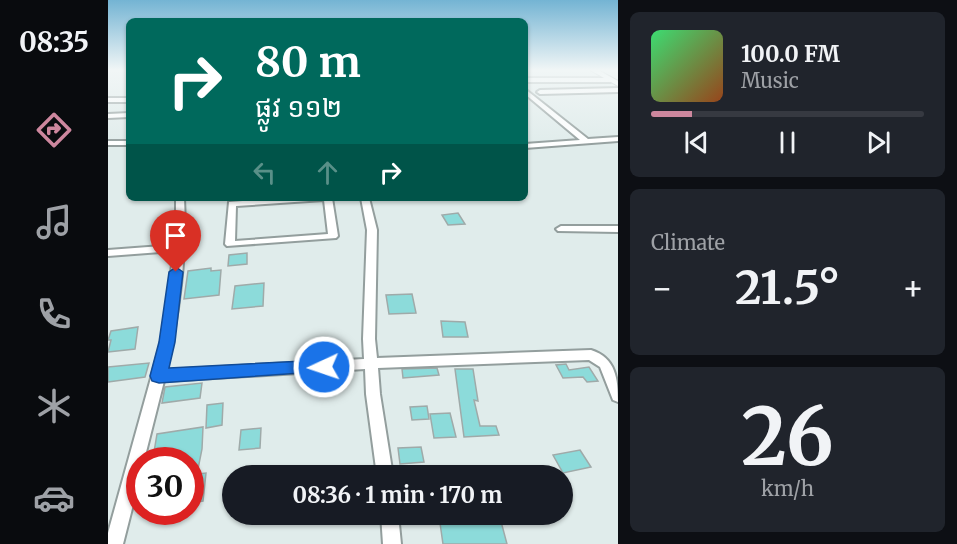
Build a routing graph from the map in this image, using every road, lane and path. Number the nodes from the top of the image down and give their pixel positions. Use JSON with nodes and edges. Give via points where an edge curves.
{"nodes":[{"id":1,"x":530,"y":95,"type":"edge"},
{"id":2,"x":544,"y":95,"type":"edge"},
{"id":3,"x":580,"y":95,"type":"edge"},
{"id":4,"x":108,"y":100,"type":"edge"},
{"id":5,"x":126,"y":100,"type":"edge"},
{"id":6,"x":126,"y":115,"type":"edge"},
{"id":7,"x":108,"y":116,"type":"edge"},
{"id":8,"x":618,"y":139,"type":"edge"},
{"id":9,"x":586,"y":141,"type":"junction"},
{"id":10,"x":108,"y":143,"type":"edge"},
{"id":11,"x":126,"y":143,"type":"edge"},
{"id":12,"x":528,"y":146,"type":"edge"},
{"id":13,"x":180,"y":201,"type":"edge"},
{"id":14,"x":263,"y":201,"type":"edge"},
{"id":15,"x":328,"y":201,"type":"edge"},
{"id":16,"x":366,"y":201,"type":"edge"},
{"id":17,"x":618,"y":229,"type":"edge"},
{"id":18,"x":561,"y":230,"type":"dead end"},
{"id":19,"x":179,"y":248,"type":"junction"},
{"id":20,"x":108,"y":253,"type":"edge"},
{"id":21,"x":371,"y":364,"type":"junction"},
{"id":22,"x":159,"y":376,"type":"junction"},
{"id":23,"x":618,"y":396,"type":"edge"},
{"id":24,"x":383,"y":465,"type":"edge"},
{"id":25,"x":390,"y":525,"type":"edge"},
{"id":26,"x":114,"y":544,"type":"edge"},
{"id":27,"x":392,"y":544,"type":"edge"}],
"edges":[{"from":1,"to":9,"type":"street"},
{"from":2,"to":3,"type":"street","via":[[549,99],[583,97]]},
{"from":4,"to":5,"type":"street"},
{"from":6,"to":7,"type":"street"},
{"from":8,"to":9,"type":"street"},
{"from":9,"to":12,"type":"street"},
{"from":10,"to":11,"type":"street"},
{"from":13,"to":19,"type":"street"},
{"from":14,"to":15,"type":"street","via":[[232,204],[230,244],[333,236]]},
{"from":16,"to":21,"type":"street","via":[[372,230]]},
{"from":17,"to":18,"type":"street"},
{"from":19,"to":20,"type":"street"},
{"from":19,"to":22,"type":"street"},
{"from":21,"to":22,"type":"street"},
{"from":21,"to":23,"type":"street","via":[[591,355],[605,364]]},
{"from":21,"to":24,"type":"street"},
{"from":22,"to":26,"type":"street"},
{"from":25,"to":27,"type":"street"}]}
